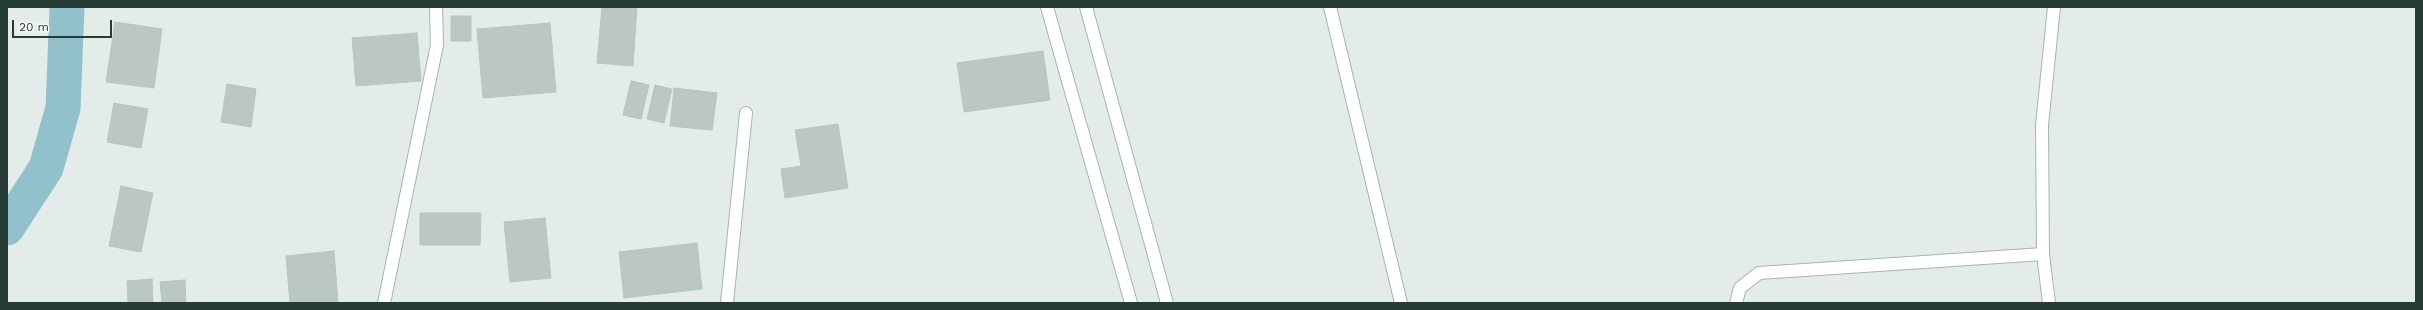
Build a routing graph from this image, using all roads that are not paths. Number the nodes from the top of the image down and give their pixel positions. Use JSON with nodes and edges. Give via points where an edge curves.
{"nodes":[{"id":1,"x":436,"y":7,"type":"edge"},
{"id":2,"x":1047,"y":7,"type":"edge"},
{"id":3,"x":1086,"y":7,"type":"edge"},
{"id":4,"x":1330,"y":7,"type":"edge"},
{"id":5,"x":2054,"y":7,"type":"edge"},
{"id":6,"x":746,"y":114,"type":"dead end"},
{"id":7,"x":2043,"y":254,"type":"junction"},
{"id":8,"x":384,"y":303,"type":"edge"},
{"id":9,"x":727,"y":303,"type":"edge"},
{"id":10,"x":1131,"y":303,"type":"edge"},
{"id":11,"x":1167,"y":303,"type":"edge"},
{"id":12,"x":1401,"y":303,"type":"edge"},
{"id":13,"x":1736,"y":303,"type":"edge"},
{"id":14,"x":2049,"y":303,"type":"edge"}],
"edges":[{"from":1,"to":8,"type":"street","via":[[437,45]]},
{"from":2,"to":10,"type":"street"},
{"from":3,"to":11,"type":"street"},
{"from":4,"to":12,"type":"street"},
{"from":5,"to":7,"type":"street","via":[[2042,125]]},
{"from":6,"to":9,"type":"street"},
{"from":7,"to":13,"type":"street","via":[[1759,273],[1740,288]]},
{"from":7,"to":14,"type":"street"}]}
